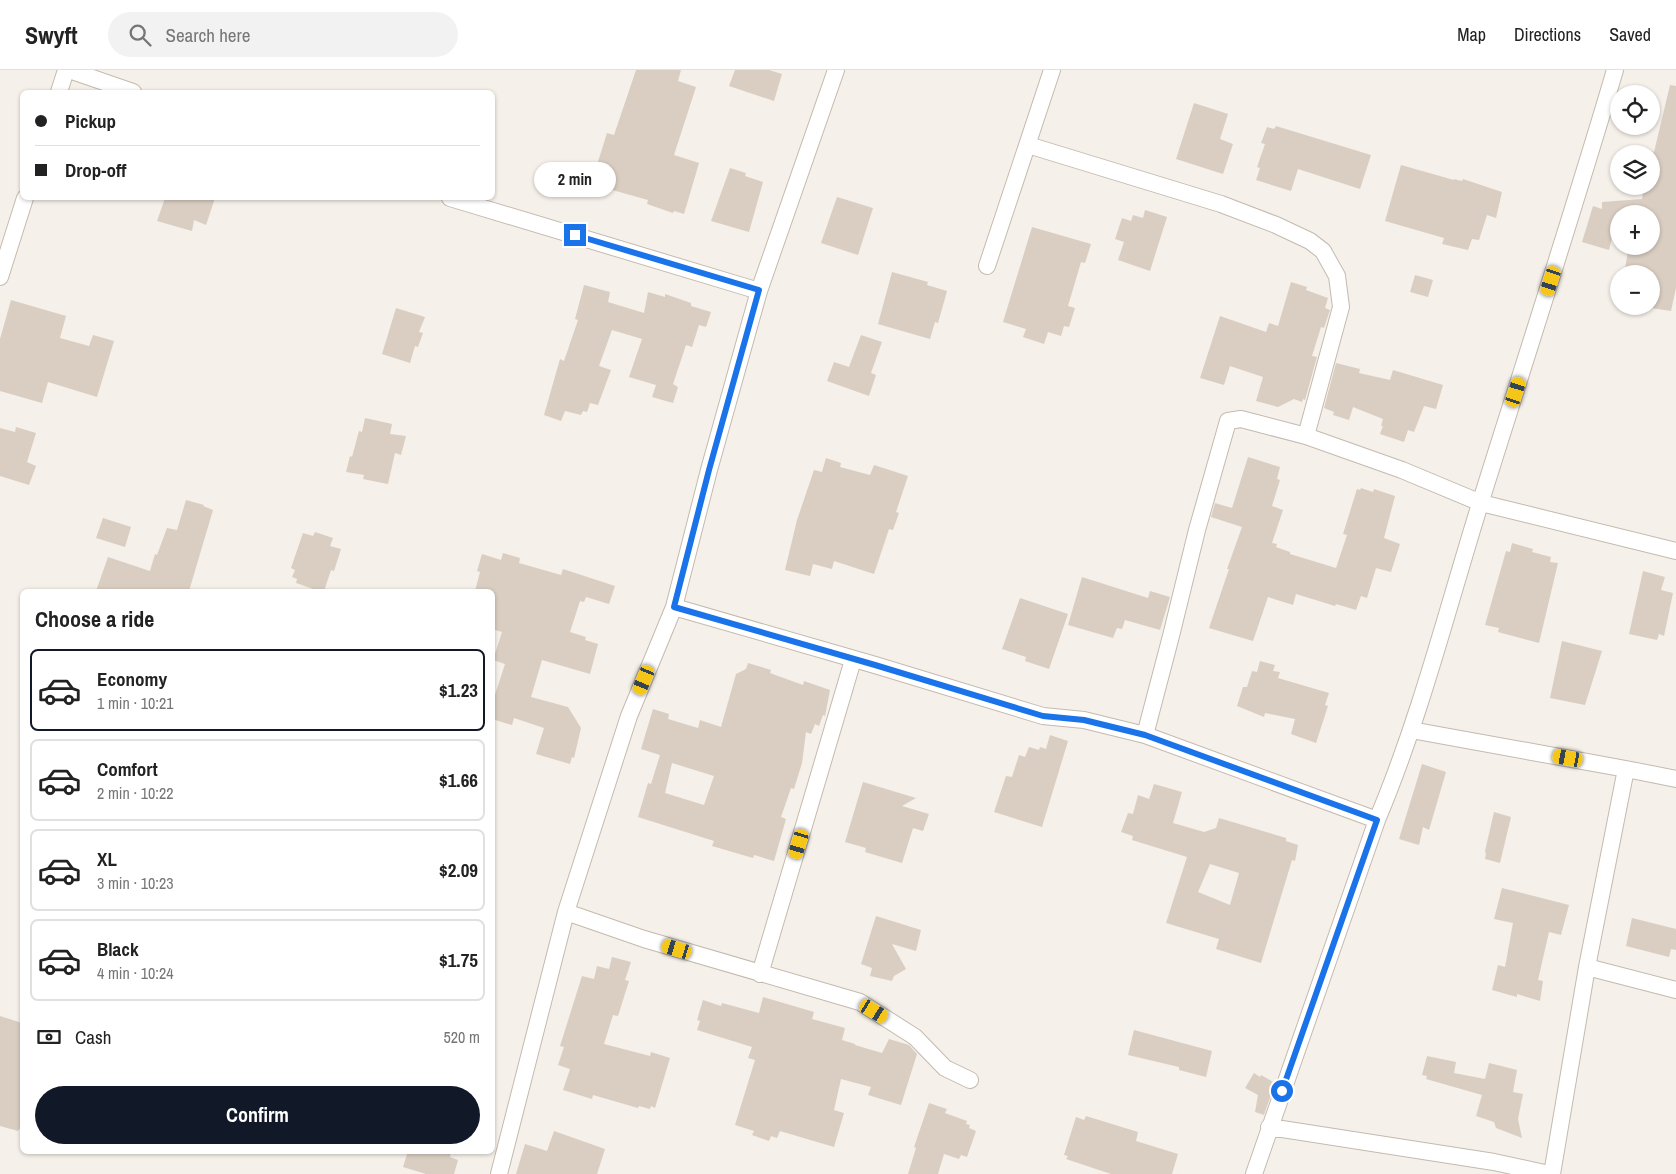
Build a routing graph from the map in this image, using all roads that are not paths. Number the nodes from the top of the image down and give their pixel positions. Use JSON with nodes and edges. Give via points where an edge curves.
{"nodes":[{"id":1,"x":68,"y":70,"type":"edge"},
{"id":2,"x":836,"y":70,"type":"edge"},
{"id":3,"x":1052,"y":70,"type":"edge"},
{"id":4,"x":1615,"y":70,"type":"edge"},
{"id":5,"x":60,"y":90,"type":"edge"},
{"id":6,"x":127,"y":90,"type":"edge"},
{"id":7,"x":1028,"y":145,"type":"junction"},
{"id":8,"x":24,"y":200,"type":"edge"},
{"id":9,"x":457,"y":200,"type":"edge"},
{"id":10,"x":987,"y":266,"type":"dead end"},
{"id":11,"x":0,"y":277,"type":"edge"},
{"id":12,"x":759,"y":290,"type":"junction"},
{"id":13,"x":1306,"y":436,"type":"junction"},
{"id":14,"x":1481,"y":503,"type":"junction"},
{"id":15,"x":1676,"y":551,"type":"edge"},
{"id":16,"x":674,"y":607,"type":"junction"},
{"id":17,"x":853,"y":660,"type":"junction"},
{"id":18,"x":1411,"y":730,"type":"junction"},
{"id":19,"x":1145,"y":735,"type":"junction"},
{"id":20,"x":1626,"y":769,"type":"junction"},
{"id":21,"x":1676,"y":780,"type":"edge"},
{"id":22,"x":1377,"y":820,"type":"junction"},
{"id":23,"x":566,"y":912,"type":"junction"},
{"id":24,"x":1587,"y":967,"type":"junction"},
{"id":25,"x":760,"y":974,"type":"junction"},
{"id":26,"x":1676,"y":990,"type":"edge"},
{"id":27,"x":970,"y":1080,"type":"dead end"},
{"id":28,"x":1269,"y":1127,"type":"junction"},
{"id":29,"x":499,"y":1174,"type":"edge"},
{"id":30,"x":1254,"y":1174,"type":"edge"},
{"id":31,"x":1551,"y":1174,"type":"edge"}],
"edges":[{"from":1,"to":5,"type":"street"},
{"from":1,"to":6,"type":"street"},
{"from":2,"to":12,"type":"street"},
{"from":3,"to":7,"type":"street"},
{"from":4,"to":14,"type":"street","via":[[1575,208]]},
{"from":7,"to":10,"type":"street"},
{"from":7,"to":13,"type":"street","via":[[1221,204],[1276,225],[1323,251],[1337,276],[1341,307]]},
{"from":8,"to":11,"type":"street"},
{"from":9,"to":12,"type":"street"},
{"from":12,"to":16,"type":"street"},
{"from":13,"to":14,"type":"street","via":[[1402,470]]},
{"from":13,"to":19,"type":"street","via":[[1241,419],[1228,420]]},
{"from":14,"to":15,"type":"street"},
{"from":14,"to":18,"type":"street"},
{"from":16,"to":17,"type":"street"},
{"from":16,"to":23,"type":"street","via":[[629,716]]},
{"from":17,"to":19,"type":"street","via":[[1043,716],[1084,720]]},
{"from":17,"to":25,"type":"street"},
{"from":18,"to":20,"type":"street"},
{"from":18,"to":22,"type":"street"},
{"from":19,"to":22,"type":"street"},
{"from":20,"to":21,"type":"street"},
{"from":20,"to":24,"type":"street"},
{"from":22,"to":28,"type":"street"},
{"from":23,"to":25,"type":"street"},
{"from":23,"to":29,"type":"street"},
{"from":24,"to":26,"type":"street"},
{"from":24,"to":31,"type":"street"},
{"from":25,"to":27,"type":"street","via":[[860,1002],[916,1037],[945,1068]]},
{"from":28,"to":30,"type":"street"},
{"from":28,"to":31,"type":"street"}]}
